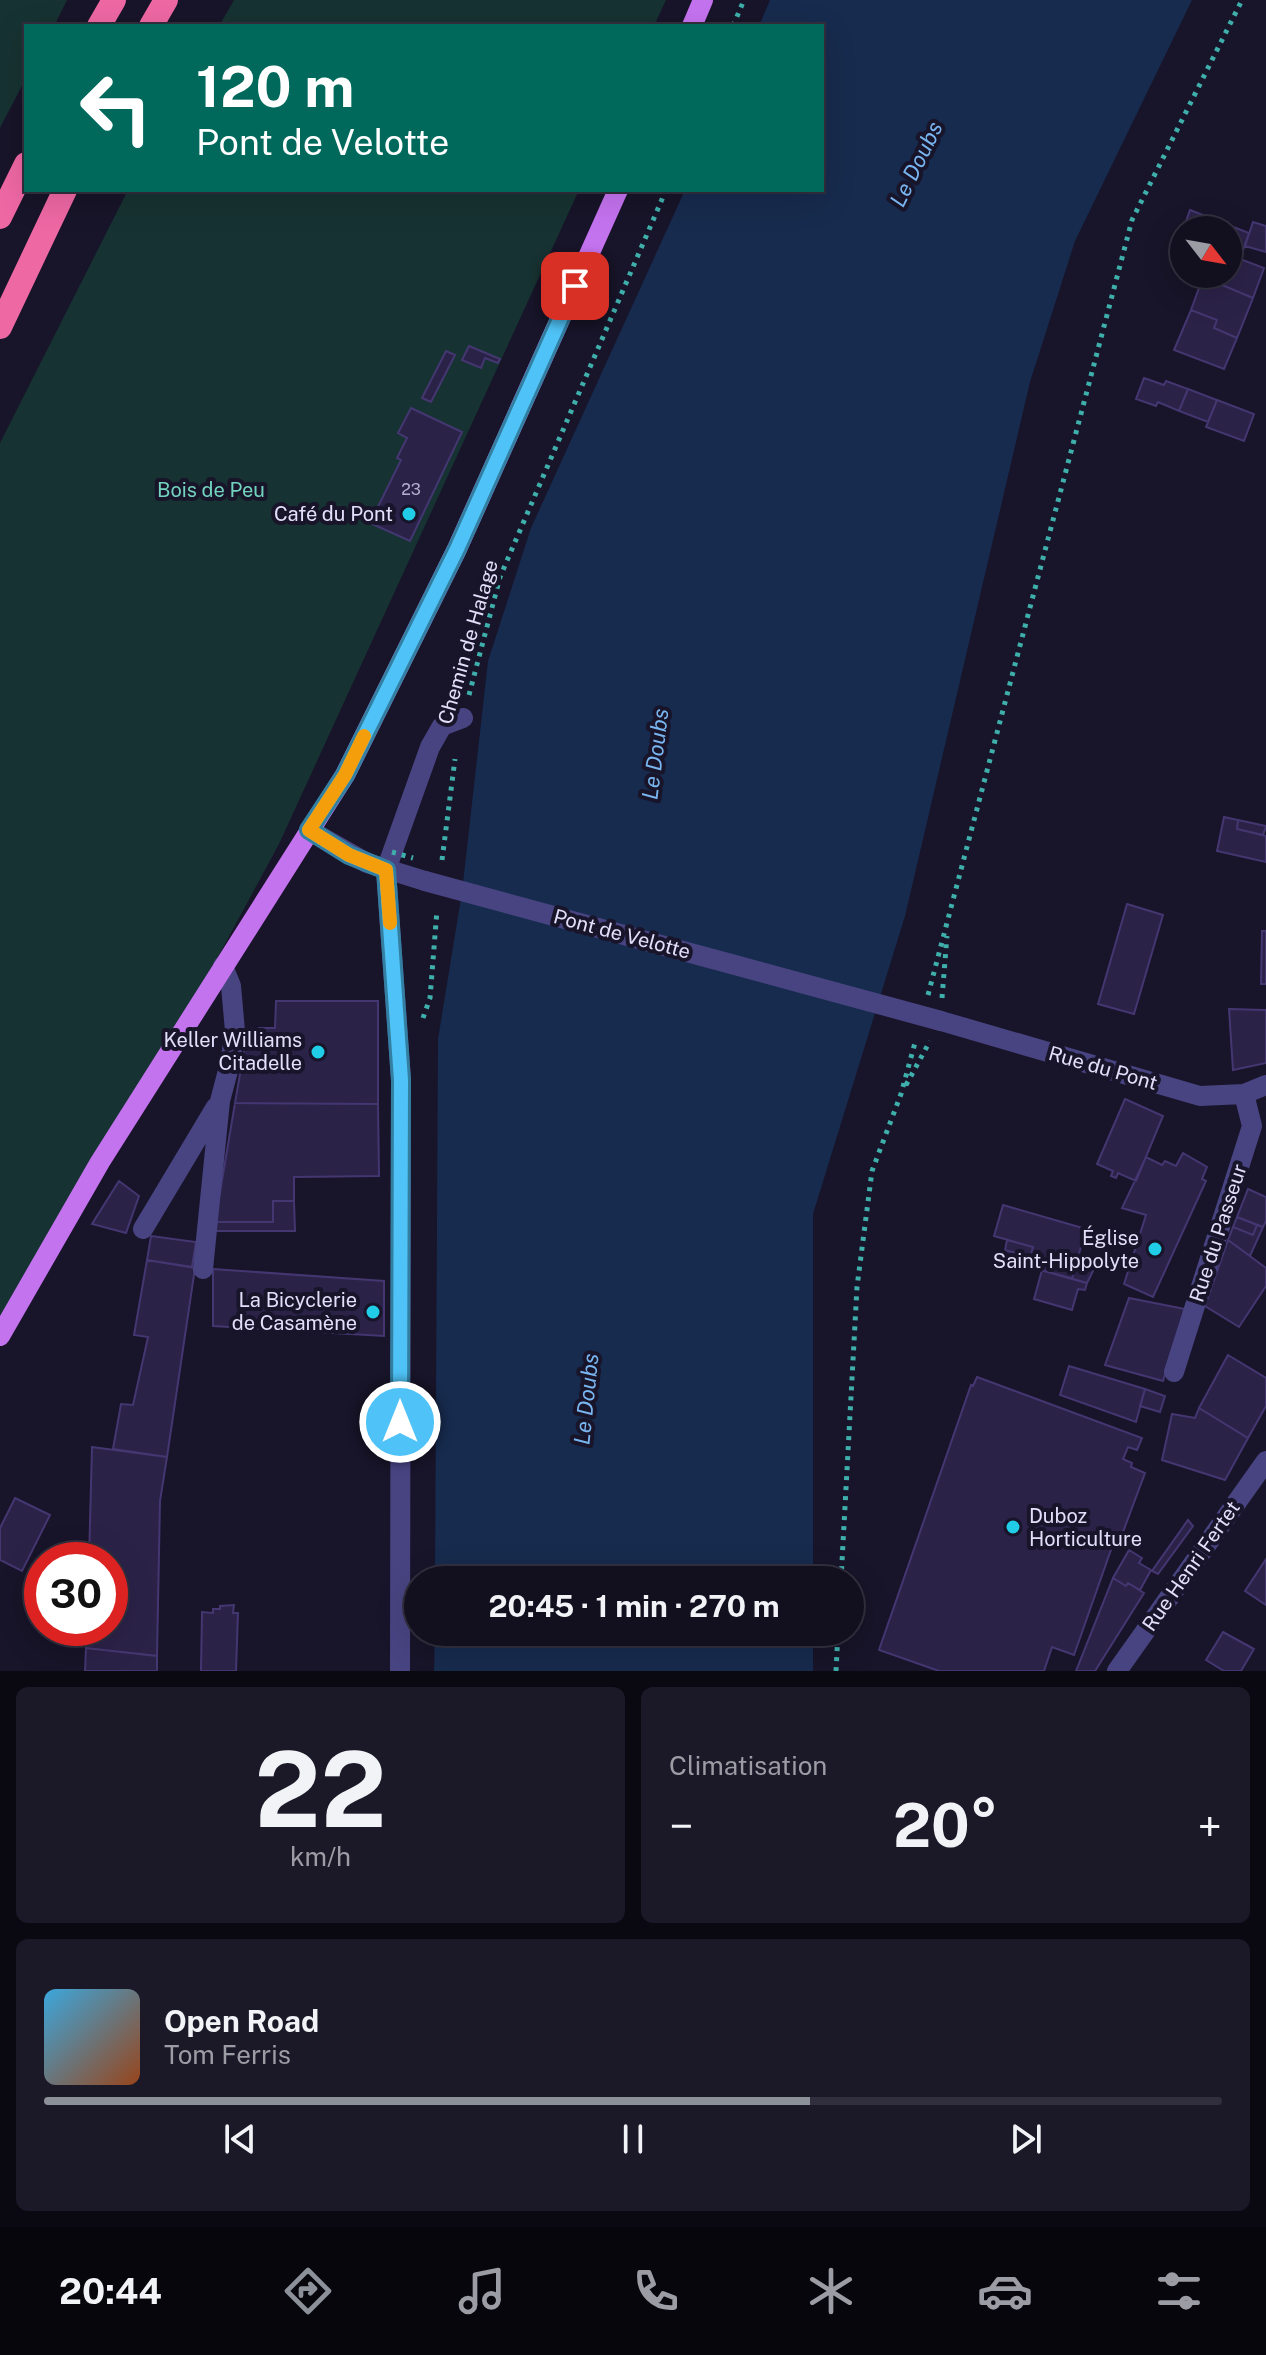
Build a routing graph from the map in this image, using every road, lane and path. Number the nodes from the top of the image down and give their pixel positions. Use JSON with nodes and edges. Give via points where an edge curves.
{"nodes":[{"id":1,"x":114,"y":0,"type":"edge"},
{"id":2,"x":166,"y":0,"type":"edge"},
{"id":3,"x":703,"y":0,"type":"edge"},
{"id":4,"x":744,"y":0,"type":"edge"},
{"id":5,"x":1242,"y":0,"type":"edge"},
{"id":6,"x":100,"y":24,"type":"edge"},
{"id":7,"x":152,"y":24,"type":"edge"},
{"id":8,"x":693,"y":24,"type":"edge"},
{"id":9,"x":734,"y":24,"type":"edge"},
{"id":10,"x":24,"y":168,"type":"edge"},
{"id":11,"x":64,"y":192,"type":"edge"},
{"id":12,"x":617,"y":192,"type":"edge"},
{"id":13,"x":665,"y":192,"type":"edge"},
{"id":14,"x":0,"y":217,"type":"edge"},
{"id":15,"x":0,"y":327,"type":"edge"},
{"id":16,"x":463,"y":718,"type":"junction"},
{"id":17,"x":309,"y":830,"type":"junction"},
{"id":18,"x":386,"y":870,"type":"junction"},
{"id":19,"x":433,"y":874,"type":"junction"},
{"id":20,"x":438,"y":898,"type":"dead end"},
{"id":21,"x":948,"y":923,"type":"junction"},
{"id":22,"x":223,"y":966,"type":"junction"},
{"id":23,"x":933,"y":1015,"type":"junction"},
{"id":24,"x":421,"y":1026,"type":"dead end"},
{"id":25,"x":917,"y":1037,"type":"dead end"},
{"id":26,"x":1266,"y":1085,"type":"edge"},
{"id":27,"x":901,"y":1094,"type":"junction"},
{"id":28,"x":1244,"y":1094,"type":"junction"},
{"id":29,"x":220,"y":1101,"type":"junction"},
{"id":30,"x":143,"y":1229,"type":"dead end"},
{"id":31,"x":203,"y":1269,"type":"dead end"},
{"id":32,"x":0,"y":1336,"type":"edge"},
{"id":33,"x":1174,"y":1372,"type":"dead end"},
{"id":34,"x":1266,"y":1461,"type":"edge"},
{"id":35,"x":842,"y":1566,"type":"edge"},
{"id":36,"x":837,"y":1646,"type":"edge"},
{"id":37,"x":400,"y":1671,"type":"edge"},
{"id":38,"x":836,"y":1671,"type":"edge"},
{"id":39,"x":1117,"y":1671,"type":"edge"}],
"edges":[{"from":1,"to":6,"type":"highway"},
{"from":2,"to":7,"type":"highway"},
{"from":3,"to":8,"type":"main road"},
{"from":4,"to":9,"type":"path"},
{"from":5,"to":21,"type":"path","via":[[1132,220]]},
{"from":10,"to":14,"type":"highway"},
{"from":11,"to":15,"type":"highway"},
{"from":12,"to":17,"type":"main road","via":[[457,549],[345,775]]},
{"from":13,"to":16,"type":"path","name":"Chemin de Halage","via":[[500,577]]},
{"from":16,"to":18,"type":"street","via":[[442,726],[430,747]]},
{"from":16,"to":19,"type":"path","name":"Chemin de Halage"},
{"from":17,"to":18,"type":"street","name":"Pont de Velotte"},
{"from":17,"to":22,"type":"main road"},
{"from":18,"to":19,"type":"street","name":"Pont de Velotte"},
{"from":18,"to":37,"type":"street","via":[[401,1080]]},
{"from":19,"to":23,"type":"street","name":"Pont de Velotte","bridge":true},
{"from":20,"to":24,"type":"path","via":[[430,998]]},
{"from":21,"to":23,"type":"path"},
{"from":21,"to":23,"type":"path"},
{"from":22,"to":29,"type":"street","via":[[231,986],[235,1031]]},
{"from":22,"to":32,"type":"main road","via":[[100,1162]]},
{"from":23,"to":27,"type":"path"},
{"from":23,"to":28,"type":"street","name":"Rue du Pont","via":[[1200,1096]]},
{"from":25,"to":27,"type":"path"},
{"from":26,"to":28,"type":"street","name":"Rue du Pont"},
{"from":27,"to":35,"type":"path","via":[[872,1171],[857,1287]]},
{"from":28,"to":33,"type":"street","name":"Rue du Passeur","via":[[1252,1126]]},
{"from":29,"to":30,"type":"street"},
{"from":29,"to":31,"type":"street"},
{"from":34,"to":39,"type":"street","name":"Rue Henri Fertet"},
{"from":36,"to":38,"type":"path"}]}
